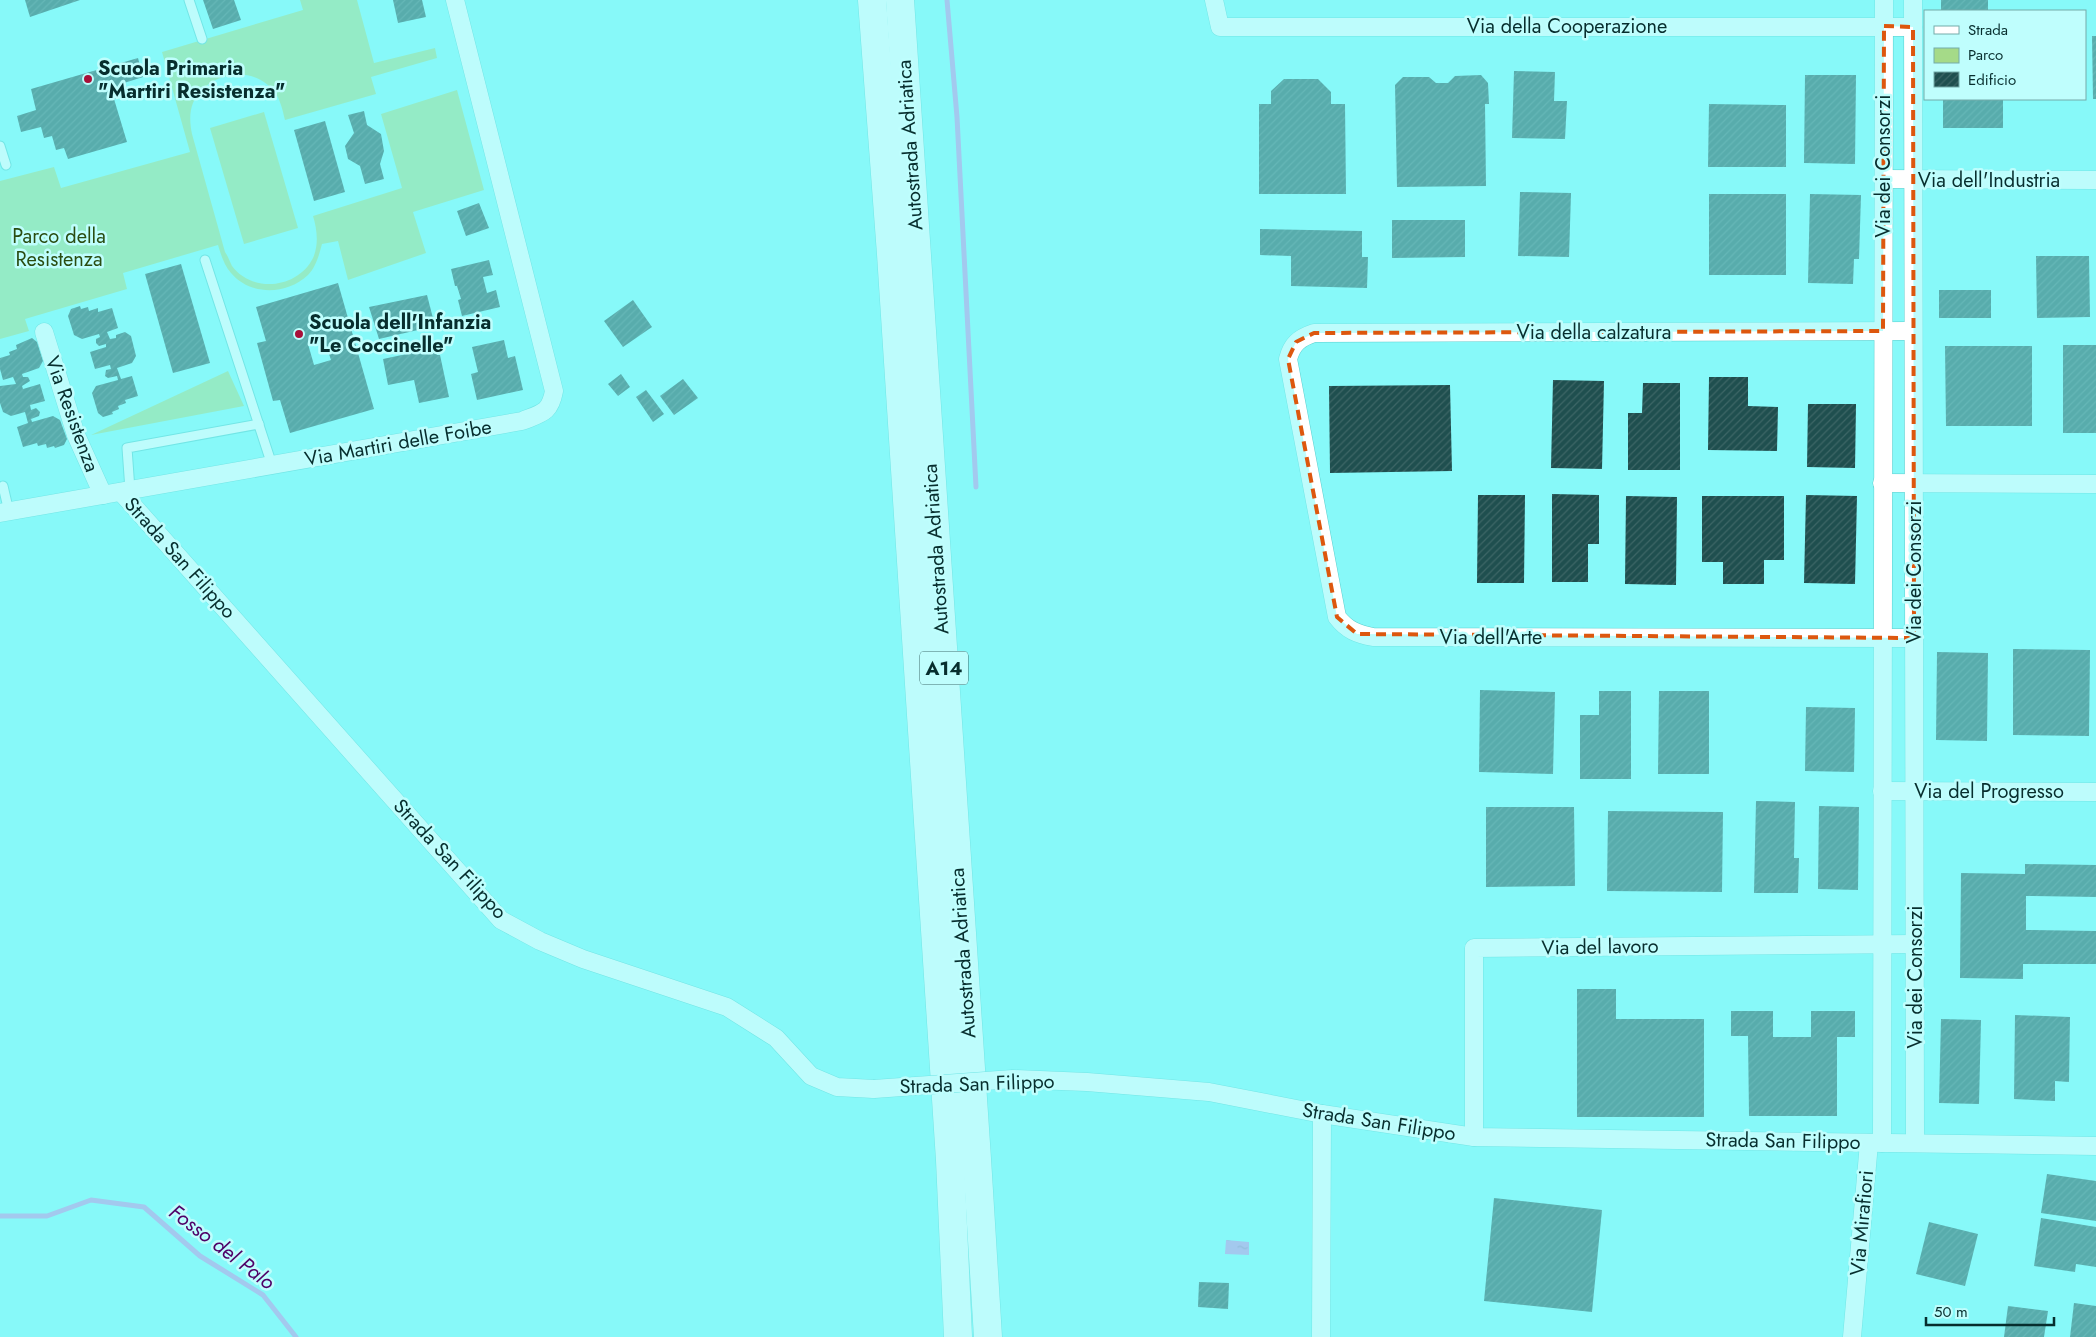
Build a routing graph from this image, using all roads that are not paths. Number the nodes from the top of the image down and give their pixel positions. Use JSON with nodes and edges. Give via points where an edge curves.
{"nodes":[{"id":1,"x":189,"y":0,"type":"edge"},
{"id":2,"x":455,"y":0,"type":"edge"},
{"id":3,"x":872,"y":0,"type":"edge"},
{"id":4,"x":900,"y":0,"type":"edge"},
{"id":5,"x":1214,"y":0,"type":"edge"},
{"id":6,"x":1884,"y":0,"type":"edge"},
{"id":7,"x":1913,"y":0,"type":"edge"},
{"id":8,"x":1884,"y":26,"type":"junction"},
{"id":9,"x":1913,"y":27,"type":"junction"},
{"id":10,"x":202,"y":39,"type":"dead end"},
{"id":11,"x":0,"y":146,"type":"edge"},
{"id":12,"x":6,"y":165,"type":"dead end"},
{"id":13,"x":1883,"y":179,"type":"junction"},
{"id":14,"x":1913,"y":179,"type":"junction"},
{"id":15,"x":2096,"y":180,"type":"edge"},
{"id":16,"x":205,"y":260,"type":"dead end"},
{"id":17,"x":1883,"y":331,"type":"junction"},
{"id":18,"x":1913,"y":331,"type":"junction"},
{"id":19,"x":44,"y":332,"type":"dead end"},
{"id":20,"x":1288,"y":359,"type":"joint"},
{"id":21,"x":259,"y":424,"type":"junction"},
{"id":22,"x":272,"y":465,"type":"junction"},
{"id":23,"x":1882,"y":483,"type":"junction"},
{"id":24,"x":1913,"y":483,"type":"junction"},
{"id":25,"x":2096,"y":484,"type":"edge"},
{"id":26,"x":3,"y":486,"type":"dead end"},
{"id":27,"x":125,"y":491,"type":"junction"},
{"id":28,"x":104,"y":495,"type":"junction"},
{"id":29,"x":5,"y":513,"type":"edge"},
{"id":30,"x":1882,"y":638,"type":"junction"},
{"id":31,"x":1914,"y":638,"type":"junction"},
{"id":32,"x":1882,"y":791,"type":"junction"},
{"id":33,"x":1914,"y":791,"type":"junction"},
{"id":34,"x":2096,"y":792,"type":"edge"},
{"id":35,"x":1915,"y":944,"type":"junction"},
{"id":36,"x":1882,"y":945,"type":"junction"},
{"id":37,"x":1322,"y":1114,"type":"junction"},
{"id":38,"x":1474,"y":1137,"type":"junction"},
{"id":39,"x":1876,"y":1143,"type":"junction"},
{"id":40,"x":1915,"y":1143,"type":"junction"},
{"id":41,"x":2096,"y":1146,"type":"edge"},
{"id":42,"x":1854,"y":1303,"type":"junction"},
{"id":43,"x":958,"y":1337,"type":"edge"},
{"id":44,"x":988,"y":1337,"type":"edge"},
{"id":45,"x":1320,"y":1337,"type":"edge"},
{"id":46,"x":1840,"y":1337,"type":"edge"},
{"id":47,"x":1852,"y":1337,"type":"edge"}],
"edges":[{"from":1,"to":10,"type":"lane"},
{"from":2,"to":22,"type":"street","name":"Via Martiri delle Foibe","via":[[554,391],[552,404],[546,412],[522,421]]},
{"from":3,"to":43,"type":"highway","name":"Autostrada Adriatica","number":"A14","via":[[950,1160]]},
{"from":4,"to":44,"type":"highway","name":"Autostrada Adriatica","number":"A14"},
{"from":5,"to":8,"type":"street","name":"Via della Cooperazione","via":[[1220,27]]},
{"from":6,"to":8,"type":"street","name":"Via dei Consorzi"},
{"from":7,"to":9,"type":"street","name":"Via dei Consorzi"},
{"from":8,"to":9,"type":"street","name":"Via della Cooperazione"},
{"from":8,"to":13,"type":"street","name":"Via dei Consorzi"},
{"from":9,"to":14,"type":"street","name":"Via dei Consorzi"},
{"from":11,"to":12,"type":"lane"},
{"from":13,"to":14,"type":"street","name":"Via dell'Industria"},
{"from":13,"to":17,"type":"street","name":"Via dei Consorzi"},
{"from":14,"to":15,"type":"street","name":"Via dell'Industria"},
{"from":14,"to":18,"type":"street","name":"Via dei Consorzi"},
{"from":16,"to":21,"type":"lane"},
{"from":17,"to":18,"type":"street","name":"Via della calzatura"},
{"from":17,"to":20,"type":"street","name":"Via della calzatura","via":[[1314,333],[1296,342]]},
{"from":17,"to":23,"type":"street","name":"Via dei Consorzi"},
{"from":18,"to":24,"type":"street","name":"Via dei Consorzi"},
{"from":19,"to":28,"type":"street","name":"Via Resistenza","via":[[76,435]]},
{"from":20,"to":30,"type":"street","name":"Via dell'Arte","via":[[1337,617],[1344,627],[1357,634],[1373,637]]},
{"from":21,"to":22,"type":"lane"},
{"from":21,"to":27,"type":"lane","via":[[127,448]]},
{"from":22,"to":27,"type":"street","name":"Via Martiri delle Foibe"},
{"from":23,"to":24,"type":"street"},
{"from":23,"to":30,"type":"street","name":"Via dei Consorzi"},
{"from":24,"to":25,"type":"street"},
{"from":24,"to":31,"type":"street","name":"Via dei Consorzi"},
{"from":26,"to":29,"type":"lane"},
{"from":27,"to":28,"type":"street","name":"Via Martiri delle Foibe"},
{"from":27,"to":37,"type":"street","name":"Strada San Filippo","bridge":true,"via":[[502,920],[540,940],[583,959],[727,1007],[776,1038],[811,1076],[837,1088],[874,1089],[1013,1079],[1087,1082],[1209,1092]]},
{"from":28,"to":29,"type":"street","name":"Via Martiri delle Foibe"},
{"from":30,"to":31,"type":"street","name":"Via dell'Arte"},
{"from":30,"to":32,"type":"street","name":"Via dei Consorzi"},
{"from":31,"to":33,"type":"street","name":"Via dei Consorzi"},
{"from":32,"to":33,"type":"street","name":"Via del Progresso"},
{"from":32,"to":36,"type":"street","name":"Via dei Consorzi"},
{"from":33,"to":34,"type":"street","name":"Via del Progresso"},
{"from":33,"to":35,"type":"street","name":"Via dei Consorzi"},
{"from":35,"to":36,"type":"street","name":"Via del lavoro"},
{"from":35,"to":40,"type":"street","name":"Via dei Consorzi"},
{"from":36,"to":38,"type":"street","name":"Via del lavoro","via":[[1474,948]]},
{"from":36,"to":39,"type":"street","name":"Via dei Consorzi"},
{"from":37,"to":38,"type":"street","name":"Strada San Filippo"},
{"from":37,"to":45,"type":"street"},
{"from":38,"to":39,"type":"street","name":"Strada San Filippo"},
{"from":39,"to":40,"type":"street","name":"Strada San Filippo"},
{"from":39,"to":42,"type":"street","name":"Via Mirafiori"},
{"from":40,"to":41,"type":"street","name":"Strada San Filippo"},
{"from":42,"to":46,"type":"street","name":"Via Mirafiori"},
{"from":42,"to":47,"type":"street","name":"Via Mirafiori"}]}
